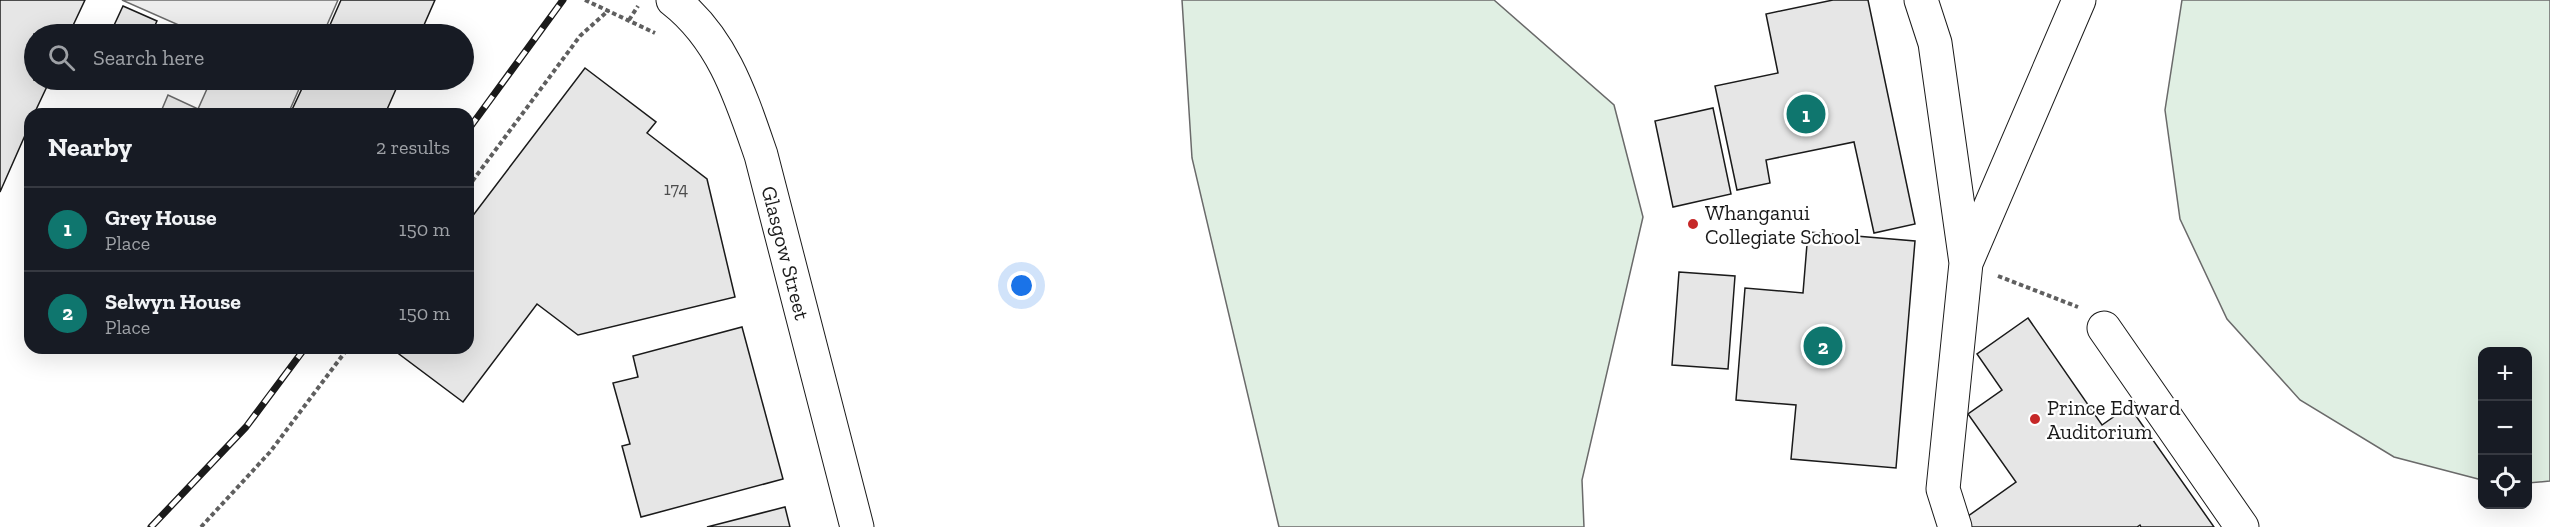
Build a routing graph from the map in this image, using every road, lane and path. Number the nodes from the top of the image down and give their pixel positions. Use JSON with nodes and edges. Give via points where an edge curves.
{"nodes":[{"id":1,"x":585,"y":0,"type":"edge"},
{"id":2,"x":673,"y":0,"type":"edge"},
{"id":3,"x":1921,"y":0,"type":"edge"},
{"id":4,"x":2079,"y":0,"type":"edge"},
{"id":5,"x":609,"y":10,"type":"junction"},
{"id":6,"x":634,"y":12,"type":"dead end"},
{"id":7,"x":629,"y":20,"type":"junction"},
{"id":8,"x":661,"y":36,"type":"dead end"},
{"id":9,"x":474,"y":178,"type":"edge"},
{"id":10,"x":1966,"y":263,"type":"junction"},
{"id":11,"x":2104,"y":328,"type":"joint"},
{"id":12,"x":344,"y":354,"type":"edge"},
{"id":13,"x":201,"y":527,"type":"edge"},
{"id":14,"x":857,"y":527,"type":"edge"},
{"id":15,"x":1955,"y":527,"type":"edge"},
{"id":16,"x":2242,"y":527,"type":"edge"}],
"edges":[{"from":1,"to":5,"type":"path"},
{"from":2,"to":14,"type":"main road","name":"Glasgow Street","via":[[710,37],[734,77],[761,155]]},
{"from":3,"to":10,"type":"main road","via":[[1935,43]]},
{"from":4,"to":10,"type":"main road"},
{"from":5,"to":7,"type":"path"},
{"from":5,"to":9,"type":"path","via":[[580,36]]},
{"from":6,"to":7,"type":"path"},
{"from":7,"to":8,"type":"path"},
{"from":10,"to":11,"type":"path","via":[[2087,312]]},
{"from":10,"to":15,"type":"main road","via":[[1943,489]]},
{"from":11,"to":16,"type":"main road"},
{"from":12,"to":13,"type":"path","via":[[270,452]]}]}
